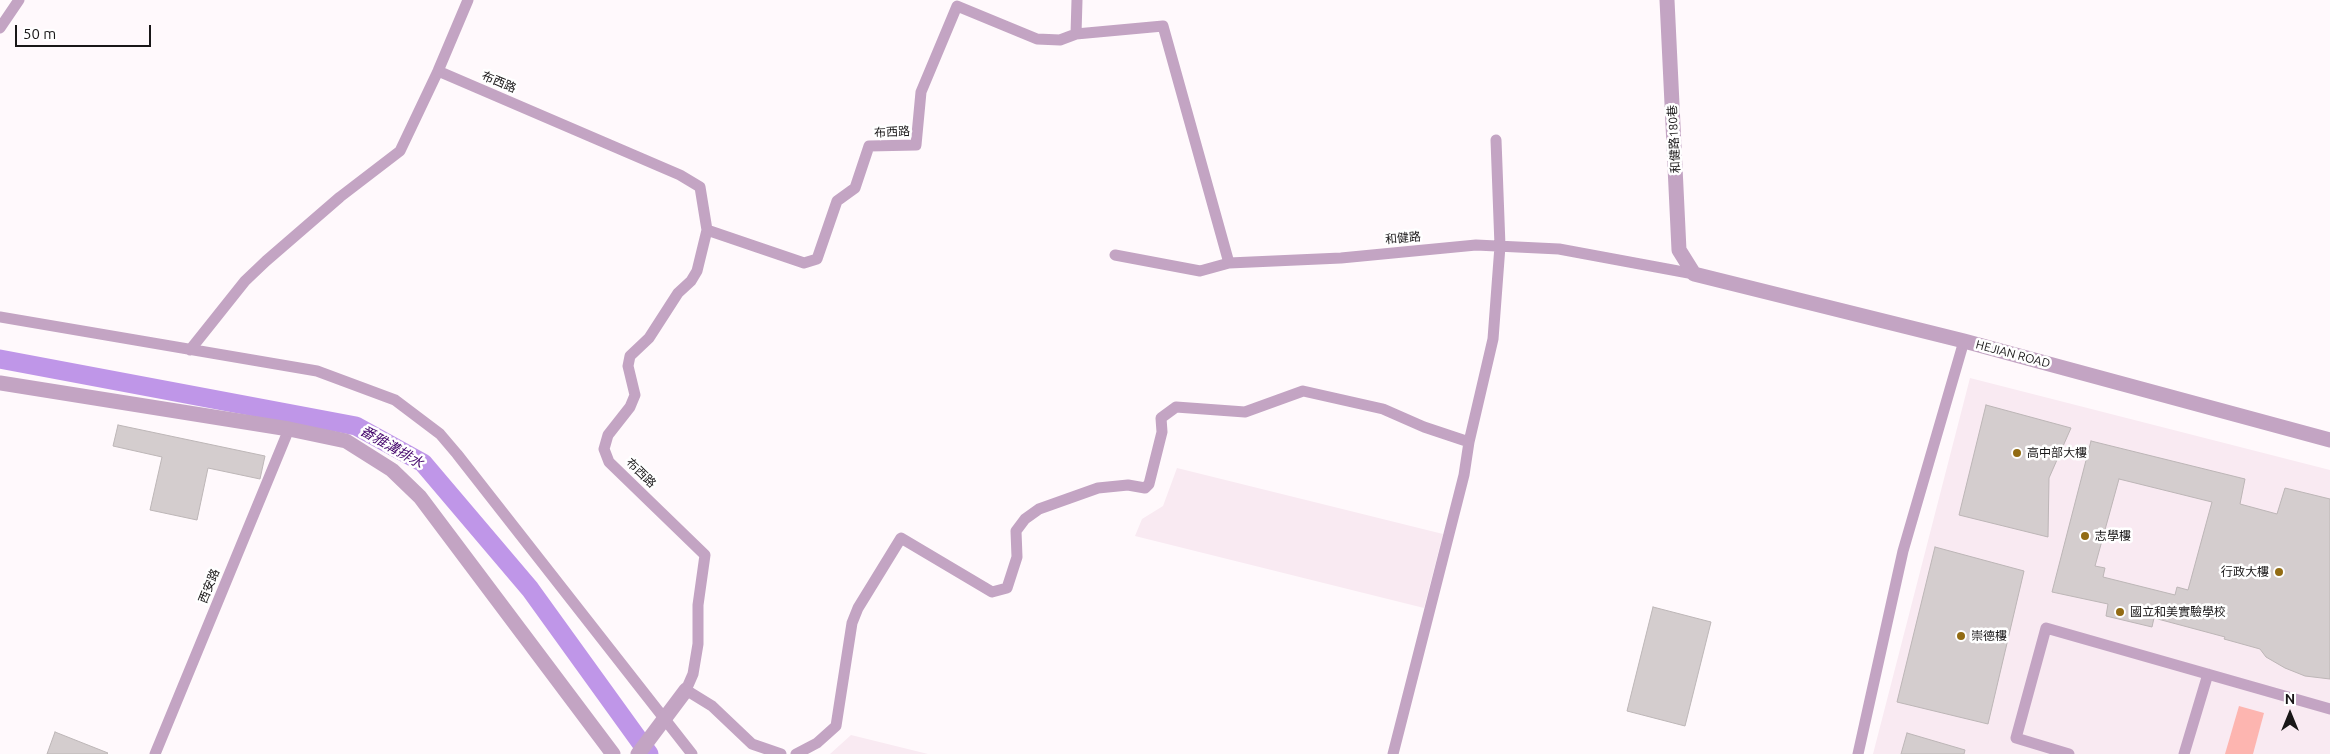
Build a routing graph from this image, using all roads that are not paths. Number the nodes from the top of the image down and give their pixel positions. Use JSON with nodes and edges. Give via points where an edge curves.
{"nodes":[{"id":1,"x":19,"y":0,"type":"edge"},
{"id":2,"x":468,"y":0,"type":"edge"},
{"id":3,"x":1077,"y":0,"type":"edge"},
{"id":4,"x":1667,"y":0,"type":"edge"},
{"id":5,"x":0,"y":28,"type":"edge"},
{"id":6,"x":1076,"y":34,"type":"junction"},
{"id":7,"x":438,"y":71,"type":"junction"},
{"id":8,"x":1496,"y":140,"type":"dead end"},
{"id":9,"x":707,"y":230,"type":"junction"},
{"id":10,"x":1500,"y":246,"type":"junction"},
{"id":11,"x":1115,"y":255,"type":"dead end"},
{"id":12,"x":1229,"y":263,"type":"junction"},
{"id":13,"x":1694,"y":274,"type":"junction"},
{"id":14,"x":0,"y":317,"type":"edge"},
{"id":15,"x":1964,"y":341,"type":"junction"},
{"id":16,"x":190,"y":350,"type":"junction"},
{"id":17,"x":0,"y":383,"type":"edge"},
{"id":18,"x":287,"y":435,"type":"junction"},
{"id":19,"x":2330,"y":440,"type":"edge"},
{"id":20,"x":1469,"y":442,"type":"junction"},
{"id":21,"x":2208,"y":674,"type":"junction"},
{"id":22,"x":686,"y":690,"type":"junction"},
{"id":23,"x":2330,"y":710,"type":"edge"},
{"id":24,"x":662,"y":724,"type":"junction"},
{"id":25,"x":155,"y":754,"type":"edge"},
{"id":26,"x":613,"y":754,"type":"edge"},
{"id":27,"x":638,"y":754,"type":"edge"},
{"id":28,"x":692,"y":754,"type":"edge"},
{"id":29,"x":781,"y":754,"type":"edge"},
{"id":30,"x":796,"y":754,"type":"edge"},
{"id":31,"x":1393,"y":754,"type":"edge"},
{"id":32,"x":1858,"y":754,"type":"edge"},
{"id":33,"x":2069,"y":754,"type":"edge"},
{"id":34,"x":2184,"y":754,"type":"edge"}],
"edges":[{"from":1,"to":5,"type":"lane"},
{"from":2,"to":7,"type":"lane"},
{"from":3,"to":6,"type":"lane"},
{"from":4,"to":13,"type":"street","name":"和健路180巷","via":[[1679,250]]},
{"from":6,"to":9,"type":"lane","name":"布西路","via":[[1060,40],[1037,39],[957,6],[921,92],[916,145],[869,146],[855,188],[837,201],[817,258],[804,263]]},
{"from":6,"to":12,"type":"lane","name":"布西路","via":[[1164,26]]},
{"from":7,"to":9,"type":"lane","name":"布西路","via":[[680,175],[700,187]]},
{"from":7,"to":16,"type":"lane","via":[[400,151],[266,261],[245,281]]},
{"from":8,"to":10,"type":"lane"},
{"from":9,"to":22,"type":"lane","name":"布西路","via":[[692,281],[678,292],[649,338],[630,356],[628,366],[635,394],[630,407],[608,436],[604,449],[609,462],[705,555],[698,605],[698,644]]},
{"from":10,"to":12,"type":"lane","name":"和健路","via":[[1476,245],[1341,258]]},
{"from":10,"to":13,"type":"lane","name":"和健路","via":[[1559,249]]},
{"from":10,"to":20,"type":"lane","via":[[1493,340]]},
{"from":11,"to":12,"type":"lane","name":"和健路","via":[[1200,271]]},
{"from":13,"to":15,"type":"street","name":"HEJIAN ROAD"},
{"from":14,"to":16,"type":"lane"},
{"from":15,"to":19,"type":"street","name":"HEJIAN ROAD"},
{"from":15,"to":32,"type":"lane","via":[[1903,551]]},
{"from":16,"to":24,"type":"lane","via":[[326,374],[394,400],[440,434]]},
{"from":17,"to":18,"type":"street"},
{"from":18,"to":25,"type":"lane","name":"西安路"},
{"from":18,"to":26,"type":"street","via":[[346,441],[392,470],[420,498]]},
{"from":20,"to":30,"type":"lane","via":[[1383,409],[1303,391],[1245,412],[1176,408],[1161,418],[1160,440],[1149,484],[1145,488],[1128,484],[1098,488],[1039,509],[1025,519],[1016,531],[1017,557],[1007,588],[992,592],[901,538],[852,623],[836,726],[817,743]]},
{"from":20,"to":31,"type":"lane","via":[[1464,475]]},
{"from":21,"to":23,"type":"lane"},
{"from":21,"to":33,"type":"lane","via":[[2046,628],[2016,738]]},
{"from":21,"to":34,"type":"lane"},
{"from":22,"to":24,"type":"street"},
{"from":22,"to":29,"type":"lane","via":[[712,706],[752,744]]},
{"from":24,"to":27,"type":"street"},
{"from":24,"to":28,"type":"lane"}]}
